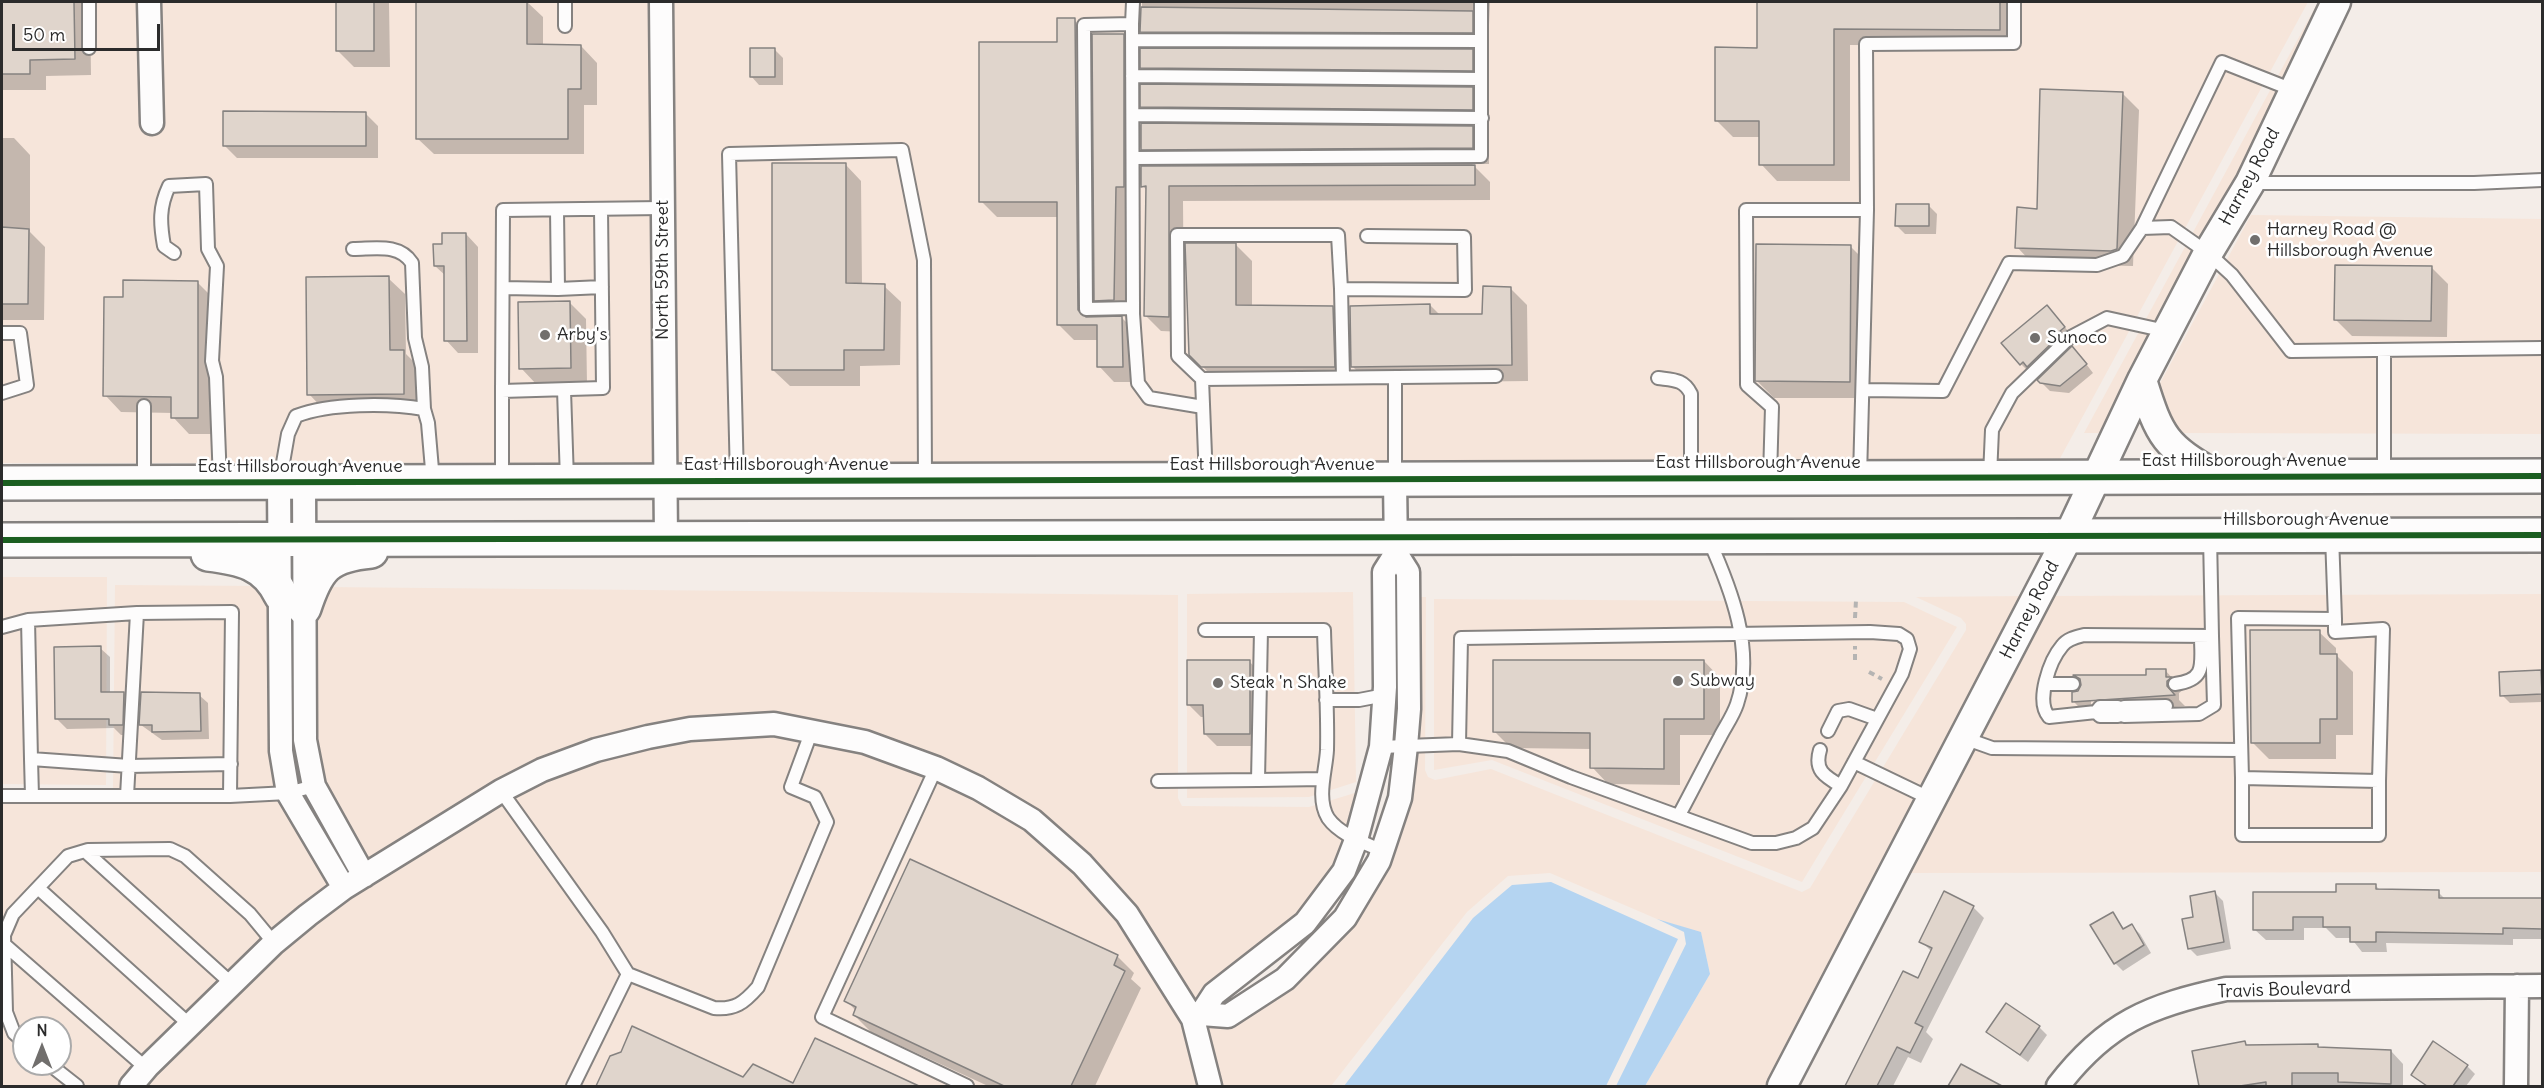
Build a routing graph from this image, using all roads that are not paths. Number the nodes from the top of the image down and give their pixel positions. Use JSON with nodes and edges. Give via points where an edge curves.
{"nodes":[{"id":1,"x":89,"y":2,"type":"edge"},
{"id":2,"x":149,"y":2,"type":"edge"},
{"id":3,"x":566,"y":2,"type":"edge"},
{"id":4,"x":661,"y":2,"type":"edge"},
{"id":5,"x":1132,"y":2,"type":"edge"},
{"id":6,"x":1481,"y":2,"type":"edge"},
{"id":7,"x":2014,"y":2,"type":"edge"},
{"id":8,"x":2336,"y":2,"type":"edge"},
{"id":9,"x":1132,"y":24,"type":"junction"},
{"id":10,"x":565,"y":26,"type":"dead end"},
{"id":11,"x":1132,"y":40,"type":"junction"},
{"id":12,"x":1482,"y":41,"type":"junction"},
{"id":13,"x":89,"y":48,"type":"dead end"},
{"id":14,"x":1132,"y":76,"type":"junction"},
{"id":15,"x":1482,"y":79,"type":"junction"},
{"id":16,"x":2294,"y":90,"type":"junction"},
{"id":17,"x":1132,"y":115,"type":"junction"},
{"id":18,"x":1482,"y":118,"type":"junction"},
{"id":19,"x":152,"y":123,"type":"dead end"},
{"id":20,"x":1133,"y":158,"type":"junction"},
{"id":21,"x":2542,"y":180,"type":"edge"},
{"id":22,"x":2250,"y":183,"type":"junction"},
{"id":23,"x":662,"y":208,"type":"junction"},
{"id":24,"x":601,"y":209,"type":"junction"},
{"id":25,"x":557,"y":210,"type":"junction"},
{"id":26,"x":1867,"y":210,"type":"junction"},
{"id":27,"x":2142,"y":228,"type":"junction"},
{"id":28,"x":1367,"y":236,"type":"dead end"},
{"id":29,"x":353,"y":249,"type":"dead end"},
{"id":30,"x":174,"y":253,"type":"dead end"},
{"id":31,"x":2208,"y":253,"type":"junction"},
{"id":32,"x":602,"y":287,"type":"junction"},
{"id":33,"x":503,"y":288,"type":"junction"},
{"id":34,"x":558,"y":289,"type":"junction"},
{"id":35,"x":1341,"y":289,"type":"junction"},
{"id":36,"x":1133,"y":308,"type":"junction"},
{"id":37,"x":2168,"y":332,"type":"junction"},
{"id":38,"x":2,"y":333,"type":"edge"},
{"id":39,"x":2542,"y":348,"type":"edge"},
{"id":40,"x":2384,"y":350,"type":"junction"},
{"id":41,"x":1496,"y":376,"type":"dead end"},
{"id":42,"x":1343,"y":377,"type":"junction"},
{"id":43,"x":1395,"y":377,"type":"junction"},
{"id":44,"x":1658,"y":378,"type":"dead end"},
{"id":45,"x":1202,"y":379,"type":"junction"},
{"id":46,"x":2142,"y":380,"type":"junction"},
{"id":47,"x":564,"y":390,"type":"junction"},
{"id":48,"x":1863,"y":390,"type":"junction"},
{"id":49,"x":502,"y":391,"type":"junction"},
{"id":50,"x":2,"y":393,"type":"edge"},
{"id":51,"x":144,"y":406,"type":"dead end"},
{"id":52,"x":1203,"y":407,"type":"junction"},
{"id":53,"x":424,"y":409,"type":"junction"},
{"id":54,"x":2098,"y":476,"type":"junction"},
{"id":55,"x":2217,"y":476,"type":"junction"},
{"id":56,"x":2384,"y":476,"type":"junction"},
{"id":57,"x":1860,"y":477,"type":"junction"},
{"id":58,"x":1990,"y":477,"type":"junction"},
{"id":59,"x":2542,"y":477,"type":"edge"},
{"id":60,"x":1691,"y":478,"type":"junction"},
{"id":61,"x":1770,"y":478,"type":"junction"},
{"id":62,"x":664,"y":480,"type":"junction"},
{"id":63,"x":737,"y":480,"type":"junction"},
{"id":64,"x":925,"y":480,"type":"junction"},
{"id":65,"x":1206,"y":480,"type":"junction"},
{"id":66,"x":1395,"y":480,"type":"junction"},
{"id":67,"x":567,"y":481,"type":"junction"},
{"id":68,"x":433,"y":482,"type":"junction"},
{"id":69,"x":502,"y":482,"type":"junction"},
{"id":70,"x":2,"y":483,"type":"edge"},
{"id":71,"x":144,"y":483,"type":"junction"},
{"id":72,"x":220,"y":483,"type":"junction"},
{"id":73,"x":292,"y":483,"type":"junction"},
{"id":74,"x":2069,"y":535,"type":"junction"},
{"id":75,"x":2210,"y":535,"type":"junction"},
{"id":76,"x":2332,"y":535,"type":"junction"},
{"id":77,"x":2542,"y":535,"type":"edge"},
{"id":78,"x":1707,"y":536,"type":"junction"},
{"id":79,"x":666,"y":538,"type":"junction"},
{"id":80,"x":293,"y":539,"type":"junction"},
{"id":81,"x":426,"y":539,"type":"junction"},
{"id":82,"x":2,"y":540,"type":"edge"},
{"id":83,"x":126,"y":540,"type":"junction"},
{"id":84,"x":1396,"y":544,"type":"junction"},
{"id":85,"x":293,"y":602,"type":"junction"},
{"id":86,"x":137,"y":613,"type":"junction"},
{"id":87,"x":2335,"y":619,"type":"junction"},
{"id":88,"x":28,"y":620,"type":"junction"},
{"id":89,"x":2,"y":627,"type":"edge"},
{"id":90,"x":1205,"y":630,"type":"dead end"},
{"id":91,"x":1260,"y":630,"type":"junction"},
{"id":92,"x":1740,"y":633,"type":"junction"},
{"id":93,"x":2207,"y":636,"type":"junction"},
{"id":94,"x":2045,"y":684,"type":"junction"},
{"id":95,"x":2073,"y":684,"type":"dead end"},
{"id":96,"x":2175,"y":684,"type":"dead end"},
{"id":97,"x":1385,"y":695,"type":"junction"},
{"id":98,"x":1326,"y":700,"type":"junction"},
{"id":99,"x":1877,"y":719,"type":"junction"},
{"id":100,"x":812,"y":730,"type":"junction"},
{"id":101,"x":1828,"y":731,"type":"dead end"},
{"id":102,"x":1964,"y":738,"type":"junction"},
{"id":103,"x":1459,"y":744,"type":"junction"},
{"id":104,"x":1406,"y":746,"type":"junction"},
{"id":105,"x":1381,"y":747,"type":"junction"},
{"id":106,"x":1820,"y":750,"type":"dead end"},
{"id":107,"x":2241,"y":750,"type":"junction"},
{"id":108,"x":31,"y":759,"type":"junction"},
{"id":109,"x":1854,"y":762,"type":"junction"},
{"id":110,"x":231,"y":764,"type":"junction"},
{"id":111,"x":129,"y":766,"type":"junction"},
{"id":112,"x":936,"y":768,"type":"junction"},
{"id":113,"x":2242,"y":778,"type":"junction"},
{"id":114,"x":1323,"y":779,"type":"junction"},
{"id":115,"x":1258,"y":780,"type":"junction"},
{"id":116,"x":1158,"y":781,"type":"dead end"},
{"id":117,"x":2379,"y":781,"type":"junction"},
{"id":118,"x":314,"y":786,"type":"junction"},
{"id":119,"x":1841,"y":786,"type":"junction"},
{"id":120,"x":501,"y":791,"type":"junction"},
{"id":121,"x":288,"y":793,"type":"junction"},
{"id":122,"x":2,"y":796,"type":"edge"},
{"id":123,"x":32,"y":796,"type":"junction"},
{"id":124,"x":127,"y":796,"type":"junction"},
{"id":125,"x":231,"y":796,"type":"junction"},
{"id":126,"x":1932,"y":800,"type":"junction"},
{"id":127,"x":1679,"y":815,"type":"junction"},
{"id":128,"x":1356,"y":840,"type":"junction"},
{"id":129,"x":85,"y":851,"type":"junction"},
{"id":130,"x":1383,"y":851,"type":"junction"},
{"id":131,"x":364,"y":876,"type":"junction"},
{"id":132,"x":38,"y":888,"type":"junction"},
{"id":133,"x":344,"y":888,"type":"junction"},
{"id":134,"x":274,"y":943,"type":"junction"},
{"id":135,"x":4,"y":945,"type":"junction"},
{"id":136,"x":628,"y":974,"type":"junction"},
{"id":137,"x":232,"y":984,"type":"junction"},
{"id":138,"x":2517,"y":986,"type":"junction"},
{"id":139,"x":2542,"y":986,"type":"edge"},
{"id":140,"x":1197,"y":1016,"type":"junction"},
{"id":141,"x":190,"y":1025,"type":"junction"},
{"id":142,"x":12,"y":1028,"type":"edge"},
{"id":143,"x":146,"y":1068,"type":"junction"},
{"id":144,"x":64,"y":1076,"type":"edge"},
{"id":145,"x":76,"y":1086,"type":"edge"},
{"id":146,"x":131,"y":1086,"type":"edge"},
{"id":147,"x":573,"y":1086,"type":"edge"},
{"id":148,"x":967,"y":1086,"type":"edge"},
{"id":149,"x":1210,"y":1086,"type":"edge"},
{"id":150,"x":1782,"y":1086,"type":"edge"},
{"id":151,"x":2058,"y":1086,"type":"edge"},
{"id":152,"x":2516,"y":1086,"type":"edge"}],
"edges":[{"from":1,"to":13,"type":"lane"},
{"from":2,"to":19,"type":"street"},
{"from":3,"to":10,"type":"lane"},
{"from":4,"to":23,"type":"street","name":"North 59th Street"},
{"from":5,"to":9,"type":"lane"},
{"from":6,"to":12,"type":"lane"},
{"from":7,"to":26,"type":"lane","via":[[2014,43],[1866,44]]},
{"from":8,"to":16,"type":"street","name":"Harney Road"},
{"from":9,"to":11,"type":"lane"},
{"from":9,"to":36,"type":"lane","via":[[1084,25],[1084,37],[1086,309]]},
{"from":11,"to":12,"type":"lane"},
{"from":11,"to":14,"type":"lane"},
{"from":12,"to":15,"type":"lane"},
{"from":14,"to":15,"type":"lane"},
{"from":14,"to":17,"type":"lane"},
{"from":15,"to":18,"type":"lane"},
{"from":16,"to":22,"type":"street","name":"Harney Road"},
{"from":16,"to":27,"type":"lane","via":[[2222,62]]},
{"from":17,"to":18,"type":"lane"},
{"from":17,"to":20,"type":"lane"},
{"from":18,"to":20,"type":"lane","via":[[1481,156]]},
{"from":20,"to":36,"type":"lane"},
{"from":21,"to":22,"type":"lane"},
{"from":22,"to":31,"type":"street","name":"Harney Road"},
{"from":23,"to":24,"type":"lane"},
{"from":23,"to":62,"type":"street","name":"North 59th Street"},
{"from":24,"to":25,"type":"lane"},
{"from":24,"to":32,"type":"lane"},
{"from":25,"to":33,"type":"lane","via":[[503,210]]},
{"from":25,"to":34,"type":"lane"},
{"from":26,"to":48,"type":"lane"},
{"from":26,"to":61,"type":"lane","via":[[1746,210],[1747,385],[1772,407]]},
{"from":27,"to":31,"type":"lane","via":[[2171,226]]},
{"from":27,"to":48,"type":"lane","via":[[2123,256],[2097,265],[2009,263],[1942,391]]},
{"from":28,"to":35,"type":"lane","via":[[1464,237],[1465,290]]},
{"from":29,"to":53,"type":"lane","via":[[397,249],[412,263],[415,338],[422,367]]},
{"from":30,"to":72,"type":"lane","via":[[164,246],[161,203],[170,186],[206,184],[208,249],[217,266],[212,361]]},
{"from":31,"to":37,"type":"street","name":"Harney Road"},
{"from":31,"to":40,"type":"lane","via":[[2232,276],[2291,351]]},
{"from":32,"to":34,"type":"lane"},
{"from":32,"to":47,"type":"lane","via":[[603,388]]},
{"from":33,"to":34,"type":"lane"},
{"from":33,"to":49,"type":"lane"},
{"from":35,"to":42,"type":"lane"},
{"from":35,"to":45,"type":"lane","via":[[1338,236],[1177,236],[1178,356]]},
{"from":36,"to":52,"type":"lane","via":[[1138,383],[1149,398]]},
{"from":37,"to":46,"type":"street","name":"Harney Road"},
{"from":37,"to":58,"type":"lane","via":[[2108,318],[2069,338],[2012,393],[1992,430]]},
{"from":38,"to":50,"type":"lane","via":[[20,333],[27,385]]},
{"from":39,"to":40,"type":"lane"},
{"from":40,"to":56,"type":"lane"},
{"from":41,"to":43,"type":"lane"},
{"from":42,"to":43,"type":"lane"},
{"from":42,"to":45,"type":"lane"},
{"from":43,"to":66,"type":"lane"},
{"from":44,"to":60,"type":"lane","via":[[1679,380],[1691,394]]},
{"from":45,"to":52,"type":"lane"},
{"from":46,"to":54,"type":"street","name":"Harney Road"},
{"from":46,"to":55,"type":"street","via":[[2163,435],[2180,455]]},
{"from":47,"to":49,"type":"lane"},
{"from":47,"to":67,"type":"lane"},
{"from":48,"to":57,"type":"lane"},
{"from":49,"to":69,"type":"lane"},
{"from":51,"to":71,"type":"lane"},
{"from":52,"to":65,"type":"lane"},
{"from":53,"to":68,"type":"lane"},
{"from":53,"to":73,"type":"lane","via":[[314,409],[296,416],[288,434]]},
{"from":54,"to":55,"type":"main road","name":"East Hillsborough Avenue"},
{"from":54,"to":58,"type":"main road","name":"East Hillsborough Avenue"},
{"from":54,"to":74,"type":"street","name":"Harney Road"},
{"from":55,"to":56,"type":"main road","name":"East Hillsborough Avenue"},
{"from":56,"to":59,"type":"main road","name":"East Hillsborough Avenue"},
{"from":57,"to":58,"type":"main road","name":"East Hillsborough Avenue"},
{"from":57,"to":61,"type":"main road","name":"East Hillsborough Avenue"},
{"from":60,"to":61,"type":"main road","name":"East Hillsborough Avenue"},
{"from":60,"to":66,"type":"main road","name":"East Hillsborough Avenue"},
{"from":62,"to":63,"type":"main road","name":"East Hillsborough Avenue"},
{"from":62,"to":67,"type":"main road","name":"East Hillsborough Avenue"},
{"from":62,"to":79,"type":"street","name":"North 59th Street"},
{"from":63,"to":64,"type":"main road","name":"East Hillsborough Avenue"},
{"from":63,"to":64,"type":"lane","via":[[729,154],[902,150],[924,260]]},
{"from":64,"to":65,"type":"main road","name":"East Hillsborough Avenue"},
{"from":65,"to":66,"type":"main road","name":"East Hillsborough Avenue"},
{"from":66,"to":84,"type":"street"},
{"from":67,"to":69,"type":"main road","name":"East Hillsborough Avenue"},
{"from":68,"to":69,"type":"main road","name":"East Hillsborough Avenue"},
{"from":68,"to":73,"type":"main road","name":"East Hillsborough Avenue"},
{"from":70,"to":71,"type":"main road","name":"East Hillsborough Avenue"},
{"from":71,"to":72,"type":"main road","name":"East Hillsborough Avenue"},
{"from":72,"to":73,"type":"main road","name":"East Hillsborough Avenue"},
{"from":73,"to":80,"type":"street"},
{"from":74,"to":75,"type":"main road","name":"Hillsborough Avenue"},
{"from":74,"to":78,"type":"main road"},
{"from":74,"to":102,"type":"street","name":"Harney Road"},
{"from":75,"to":76,"type":"main road","name":"Hillsborough Avenue"},
{"from":75,"to":93,"type":"lane"},
{"from":76,"to":77,"type":"main road","name":"Hillsborough Avenue"},
{"from":76,"to":87,"type":"lane"},
{"from":78,"to":84,"type":"main road"},
{"from":78,"to":92,"type":"lane","via":[[1727,580]]},
{"from":79,"to":81,"type":"main road"},
{"from":79,"to":84,"type":"main road"},
{"from":80,"to":81,"type":"main road"},
{"from":80,"to":83,"type":"main road"},
{"from":80,"to":85,"type":"street"},
{"from":81,"to":85,"type":"main road","via":[[398,549],[334,558]]},
{"from":82,"to":83,"type":"main road"},
{"from":83,"to":85,"type":"main road","via":[[238,558],[259,566]]},
{"from":84,"to":97,"type":"street","via":[[1384,572]]},
{"from":84,"to":104,"type":"street","via":[[1408,572]]},
{"from":85,"to":118,"type":"street","via":[[305,740]]},
{"from":85,"to":121,"type":"street","via":[[281,751]]},
{"from":86,"to":88,"type":"lane"},
{"from":86,"to":110,"type":"lane","via":[[232,612]]},
{"from":86,"to":111,"type":"lane"},
{"from":87,"to":107,"type":"lane","via":[[2238,618]]},
{"from":87,"to":117,"type":"lane","via":[[2335,632],[2383,629]]},
{"from":88,"to":89,"type":"lane"},
{"from":88,"to":108,"type":"lane"},
{"from":90,"to":91,"type":"lane"},
{"from":91,"to":98,"type":"lane","via":[[1324,630]]},
{"from":91,"to":115,"type":"lane"},
{"from":92,"to":99,"type":"lane","via":[[1899,634],[1907,639],[1910,649],[1902,674]]},
{"from":92,"to":103,"type":"lane","via":[[1461,638]]},
{"from":92,"to":127,"type":"lane","via":[[1744,656],[1737,704]]},
{"from":93,"to":94,"type":"lane","via":[[2084,635],[2062,646]]},
{"from":93,"to":94,"type":"lane","via":[[2215,696],[2214,705],[2199,714],[2121,711],[2100,716],[2096,712],[2049,717],[2041,699]]},
{"from":93,"to":96,"type":"lane","via":[[2198,676],[2192,682]]},
{"from":94,"to":95,"type":"lane"},
{"from":97,"to":98,"type":"lane"},
{"from":97,"to":105,"type":"street"},
{"from":98,"to":114,"type":"lane"},
{"from":99,"to":101,"type":"lane","via":[[1850,709],[1838,711]]},
{"from":99,"to":109,"type":"lane"},
{"from":100,"to":112,"type":"street","via":[[865,742]]},
{"from":100,"to":120,"type":"street","via":[[746,724],[648,737],[585,754]]},
{"from":100,"to":136,"type":"lane","via":[[791,787],[815,797],[827,822],[758,987],[745,1002],[729,1010],[714,1008]]},
{"from":102,"to":107,"type":"lane","via":[[1992,748]]},
{"from":102,"to":126,"type":"street","name":"Harney Road"},
{"from":103,"to":104,"type":"lane"},
{"from":103,"to":127,"type":"lane","via":[[1509,751]]},
{"from":104,"to":105,"type":"lane"},
{"from":104,"to":130,"type":"street","via":[[1400,798]]},
{"from":105,"to":128,"type":"street"},
{"from":106,"to":119,"type":"lane","via":[[1816,762],[1821,774]]},
{"from":107,"to":113,"type":"lane"},
{"from":108,"to":111,"type":"lane"},
{"from":108,"to":123,"type":"lane"},
{"from":109,"to":119,"type":"lane"},
{"from":109,"to":126,"type":"lane"},
{"from":110,"to":111,"type":"lane"},
{"from":110,"to":125,"type":"lane"},
{"from":111,"to":124,"type":"lane"},
{"from":112,"to":140,"type":"street","via":[[1032,820],[1082,864],[1127,914]]},
{"from":112,"to":148,"type":"lane","via":[[822,1017]]},
{"from":113,"to":117,"type":"lane"},
{"from":113,"to":117,"type":"lane","via":[[2242,835],[2379,835]]},
{"from":114,"to":115,"type":"lane"},
{"from":114,"to":128,"type":"lane","via":[[1324,806],[1329,818]]},
{"from":115,"to":116,"type":"lane"},
{"from":118,"to":121,"type":"lane"},
{"from":118,"to":131,"type":"street"},
{"from":119,"to":127,"type":"lane","via":[[1813,828],[1776,843],[1752,843]]},
{"from":120,"to":131,"type":"street"},
{"from":120,"to":136,"type":"lane"},
{"from":121,"to":125,"type":"lane"},
{"from":121,"to":133,"type":"street"},
{"from":122,"to":123,"type":"lane"},
{"from":123,"to":124,"type":"lane"},
{"from":124,"to":125,"type":"lane"},
{"from":126,"to":150,"type":"street","name":"Harney Road"},
{"from":128,"to":130,"type":"lane"},
{"from":128,"to":140,"type":"street","via":[[1344,871],[1305,923],[1214,994]]},
{"from":129,"to":132,"type":"lane","via":[[69,856]]},
{"from":129,"to":134,"type":"lane","via":[[170,849],[185,856],[250,914]]},
{"from":129,"to":137,"type":"lane"},
{"from":130,"to":140,"type":"street","via":[[1345,918],[1286,979],[1228,1016]]},
{"from":131,"to":133,"type":"street"},
{"from":132,"to":135,"type":"lane","via":[[13,914]]},
{"from":132,"to":141,"type":"lane"},
{"from":133,"to":134,"type":"street"},
{"from":134,"to":137,"type":"street"},
{"from":135,"to":142,"type":"lane","via":[[6,1012]]},
{"from":135,"to":143,"type":"lane"},
{"from":136,"to":147,"type":"lane"},
{"from":137,"to":141,"type":"street"},
{"from":138,"to":139,"type":"street","name":"Travis Boulevard"},
{"from":138,"to":151,"type":"street","name":"Travis Boulevard","via":[[2226,989],[2177,999],[2127,1021],[2091,1048]]},
{"from":138,"to":152,"type":"street"},
{"from":140,"to":149,"type":"street"},
{"from":141,"to":143,"type":"street"},
{"from":143,"to":146,"type":"street"},
{"from":144,"to":145,"type":"lane"}]}
